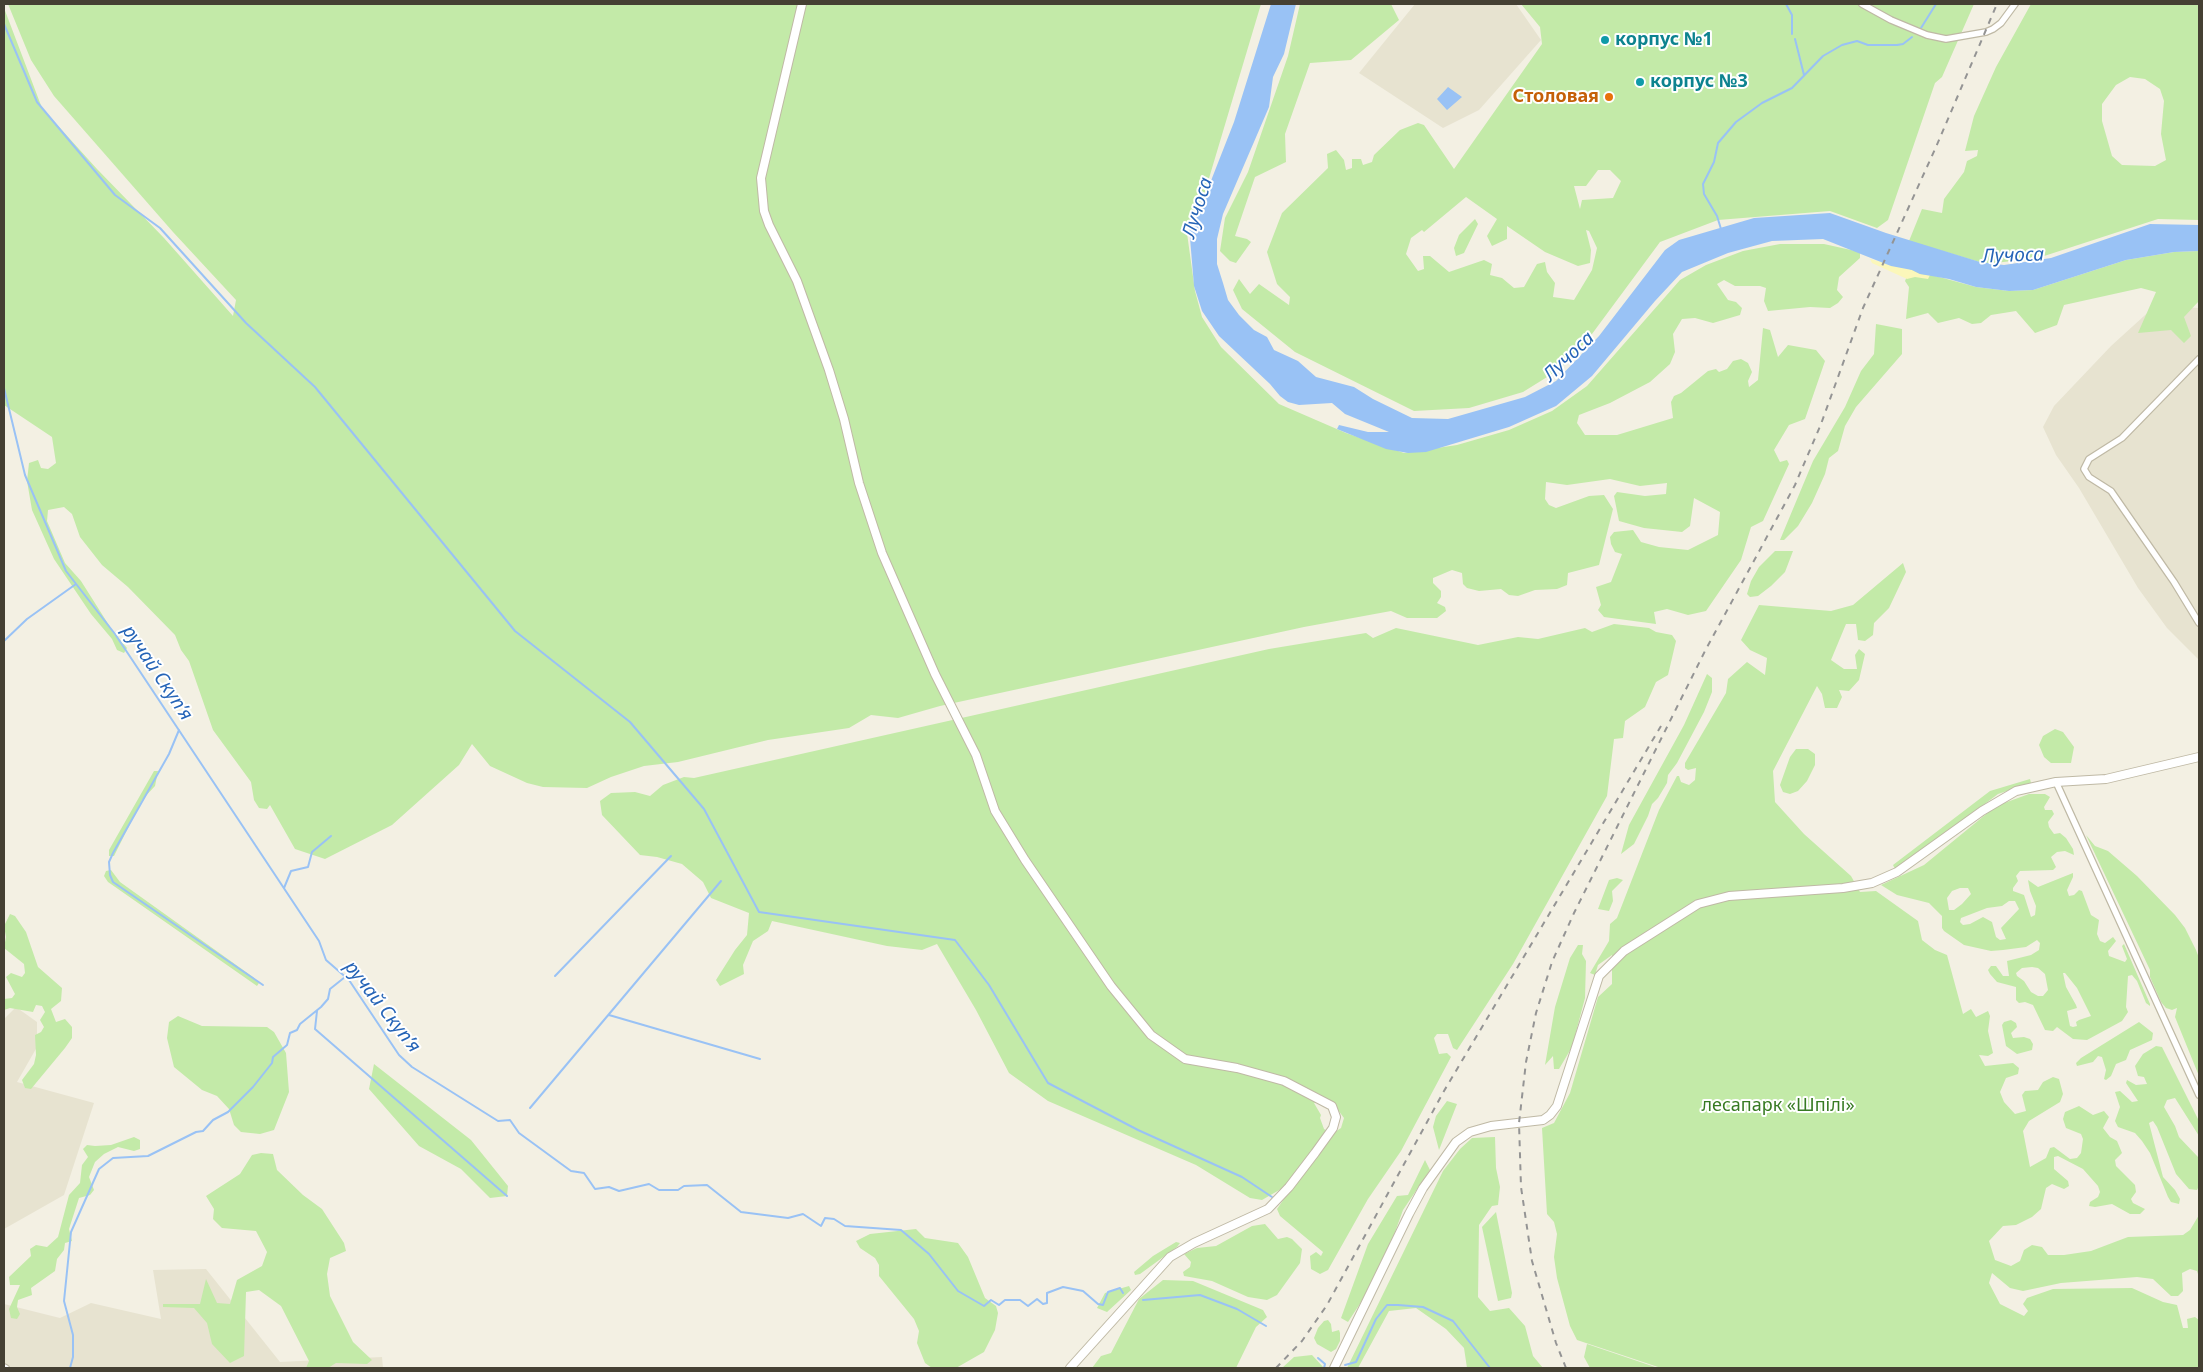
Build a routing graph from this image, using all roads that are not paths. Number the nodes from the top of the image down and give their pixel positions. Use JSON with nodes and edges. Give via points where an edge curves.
{"nodes":[{"id":1,"x":802,"y":4,"type":"edge"},
{"id":2,"x":1862,"y":4,"type":"edge"},
{"id":3,"x":2015,"y":4,"type":"edge"},
{"id":4,"x":2199,"y":359,"type":"edge"},
{"id":5,"x":2199,"y":623,"type":"edge"},
{"id":6,"x":2199,"y":757,"type":"edge"},
{"id":7,"x":2056,"y":782,"type":"junction"},
{"id":8,"x":2199,"y":1095,"type":"edge"},
{"id":9,"x":1070,"y":1368,"type":"edge"},
{"id":10,"x":1334,"y":1368,"type":"edge"}],
"edges":[{"from":1,"to":9,"type":"street","via":[[761,178],[764,210],[797,281],[829,370],[859,483],[882,553],[935,674],[976,755],[995,811],[1111,986],[1151,1035],[1185,1059],[1284,1081],[1332,1106],[1336,1117],[1333,1128],[1315,1153],[1268,1209],[1170,1257]]},
{"from":2,"to":3,"type":"street","via":[[1891,20],[1946,39],[1993,29]]},
{"from":4,"to":5,"type":"street","via":[[2122,438],[2089,459],[2084,469],[2089,477],[2111,491]]},
{"from":6,"to":7,"type":"street","via":[[2106,779]]},
{"from":7,"to":8,"type":"street"},
{"from":7,"to":10,"type":"street","via":[[2016,792],[1982,810],[1897,872],[1872,883],[1730,896],[1698,904],[1624,951],[1599,976],[1557,1106],[1543,1120],[1491,1126],[1470,1132],[1456,1142],[1423,1188]]}]}
